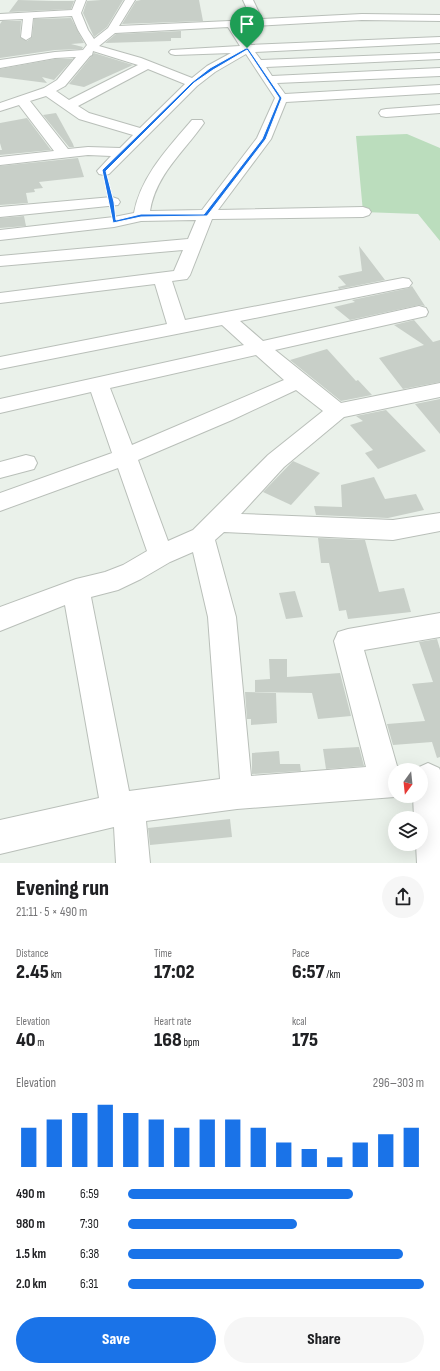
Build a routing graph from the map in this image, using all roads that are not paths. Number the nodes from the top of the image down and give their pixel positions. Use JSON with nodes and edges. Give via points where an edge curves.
{"nodes":[{"id":1,"x":81,"y":0,"type":"edge"},
{"id":2,"x":130,"y":0,"type":"edge"},
{"id":3,"x":248,"y":0,"type":"edge"},
{"id":4,"x":359,"y":5,"type":"dead end"},
{"id":5,"x":123,"y":12,"type":"junction"},
{"id":6,"x":76,"y":13,"type":"junction"},
{"id":7,"x":138,"y":13,"type":"dead end"},
{"id":8,"x":204,"y":14,"type":"dead end"},
{"id":9,"x":28,"y":16,"type":"junction"},
{"id":10,"x":438,"y":16,"type":"edge"},
{"id":11,"x":0,"y":17,"type":"edge"},
{"id":12,"x":367,"y":18,"type":"junction"},
{"id":13,"x":258,"y":22,"type":"junction"},
{"id":14,"x":231,"y":24,"type":"junction"},
{"id":15,"x":209,"y":25,"type":"junction"},
{"id":16,"x":440,"y":29,"type":"edge"},
{"id":17,"x":112,"y":30,"type":"junction"},
{"id":18,"x":26,"y":37,"type":"dead end"},
{"id":19,"x":440,"y":40,"type":"edge"},
{"id":20,"x":91,"y":48,"type":"junction"},
{"id":21,"x":247,"y":48,"type":"junction"},
{"id":22,"x":440,"y":56,"type":"edge"},
{"id":23,"x":0,"y":64,"type":"edge"},
{"id":24,"x":148,"y":64,"type":"junction"},
{"id":25,"x":257,"y":64,"type":"junction"},
{"id":26,"x":212,"y":69,"type":"junction"},
{"id":27,"x":440,"y":72,"type":"edge"},
{"id":28,"x":269,"y":80,"type":"junction"},
{"id":29,"x":193,"y":83,"type":"junction"},
{"id":30,"x":440,"y":89,"type":"edge"},
{"id":31,"x":48,"y":91,"type":"junction"},
{"id":32,"x":281,"y":98,"type":"junction"},
{"id":33,"x":22,"y":100,"type":"junction"},
{"id":34,"x":69,"y":105,"type":"junction"},
{"id":35,"x":0,"y":107,"type":"edge"},
{"id":36,"x":440,"y":109,"type":"edge"},
{"id":37,"x":386,"y":113,"type":"dead end"},
{"id":38,"x":196,"y":123,"type":"dead end"},
{"id":39,"x":141,"y":133,"type":"junction"},
{"id":40,"x":88,"y":151,"type":"junction"},
{"id":41,"x":122,"y":152,"type":"junction"},
{"id":42,"x":64,"y":154,"type":"junction"},
{"id":43,"x":0,"y":161,"type":"edge"},
{"id":44,"x":108,"y":186,"type":"junction"},
{"id":45,"x":0,"y":212,"type":"edge"},
{"id":46,"x":363,"y":212,"type":"dead end"},
{"id":47,"x":206,"y":215,"type":"junction"},
{"id":48,"x":141,"y":216,"type":"junction"},
{"id":49,"x":114,"y":222,"type":"junction"},
{"id":50,"x":0,"y":235,"type":"edge"},
{"id":51,"x":193,"y":244,"type":"junction"},
{"id":52,"x":0,"y":261,"type":"edge"},
{"id":53,"x":162,"y":277,"type":"junction"},
{"id":54,"x":403,"y":283,"type":"dead end"},
{"id":55,"x":0,"y":298,"type":"edge"},
{"id":56,"x":419,"y":312,"type":"dead end"},
{"id":57,"x":225,"y":318,"type":"junction"},
{"id":58,"x":178,"y":328,"type":"junction"},
{"id":59,"x":259,"y":348,"type":"junction"},
{"id":60,"x":0,"y":363,"type":"edge"},
{"id":61,"x":298,"y":381,"type":"junction"},
{"id":62,"x":98,"y":384,"type":"junction"},
{"id":63,"x":440,"y":390,"type":"edge"},
{"id":64,"x":0,"y":406,"type":"edge"},
{"id":65,"x":337,"y":410,"type":"junction"},
{"id":66,"x":124,"y":456,"type":"junction"},
{"id":67,"x":26,"y":463,"type":"dead end"},
{"id":68,"x":0,"y":470,"type":"edge"},
{"id":69,"x":0,"y":502,"type":"edge"},
{"id":70,"x":440,"y":522,"type":"edge"},
{"id":71,"x":210,"y":529,"type":"junction"},
{"id":72,"x":161,"y":555,"type":"junction"},
{"id":73,"x":76,"y":590,"type":"junction"},
{"id":74,"x":0,"y":619,"type":"edge"},
{"id":75,"x":440,"y":625,"type":"edge"},
{"id":76,"x":388,"y":774,"type":"edge"},
{"id":77,"x":430,"y":779,"type":"edge"},
{"id":78,"x":388,"y":781,"type":"edge"},
{"id":79,"x":237,"y":794,"type":"junction"},
{"id":80,"x":123,"y":808,"type":"junction"},
{"id":81,"x":0,"y":837,"type":"edge"},
{"id":82,"x":133,"y":863,"type":"edge"},
{"id":83,"x":434,"y":863,"type":"edge"}],
"edges":[{"from":1,"to":6,"type":"street"},
{"from":2,"to":5,"type":"street"},
{"from":3,"to":13,"type":"street"},
{"from":4,"to":12,"type":"street"},
{"from":5,"to":7,"type":"street"},
{"from":5,"to":17,"type":"street"},
{"from":6,"to":9,"type":"street"},
{"from":6,"to":20,"type":"street"},
{"from":8,"to":15,"type":"street"},
{"from":9,"to":11,"type":"street"},
{"from":9,"to":18,"type":"street"},
{"from":10,"to":12,"type":"street"},
{"from":10,"to":16,"type":"street"},
{"from":12,"to":13,"type":"street"},
{"from":13,"to":14,"type":"street"},
{"from":14,"to":15,"type":"street"},
{"from":14,"to":21,"type":"street"},
{"from":15,"to":17,"type":"street"},
{"from":17,"to":20,"type":"street"},
{"from":19,"to":21,"type":"street"},
{"from":20,"to":23,"type":"street"},
{"from":20,"to":24,"type":"street"},
{"from":20,"to":31,"type":"street","via":[[61,83]]},
{"from":21,"to":25,"type":"street"},
{"from":21,"to":26,"type":"street"},
{"from":21,"to":26,"type":"street","via":[[174,47],[196,63]]},
{"from":22,"to":25,"type":"street"},
{"from":24,"to":29,"type":"street"},
{"from":24,"to":34,"type":"street"},
{"from":25,"to":28,"type":"street"},
{"from":26,"to":29,"type":"street"},
{"from":27,"to":28,"type":"street"},
{"from":28,"to":32,"type":"street"},
{"from":29,"to":39,"type":"street"},
{"from":30,"to":32,"type":"street"},
{"from":31,"to":33,"type":"street"},
{"from":31,"to":34,"type":"street"},
{"from":32,"to":47,"type":"street","via":[[264,139]]},
{"from":33,"to":35,"type":"street"},
{"from":33,"to":42,"type":"street"},
{"from":34,"to":39,"type":"street","via":[[84,116]]},
{"from":36,"to":37,"type":"street"},
{"from":38,"to":48,"type":"street","via":[[155,177],[142,204]]},
{"from":39,"to":41,"type":"street"},
{"from":40,"to":41,"type":"street"},
{"from":40,"to":42,"type":"street"},
{"from":40,"to":44,"type":"street"},
{"from":41,"to":44,"type":"street"},
{"from":42,"to":43,"type":"street"},
{"from":44,"to":45,"type":"street"},
{"from":44,"to":49,"type":"street"},
{"from":46,"to":47,"type":"street"},
{"from":47,"to":48,"type":"street"},
{"from":47,"to":51,"type":"street"},
{"from":48,"to":49,"type":"street"},
{"from":49,"to":50,"type":"street"},
{"from":51,"to":52,"type":"street"},
{"from":51,"to":53,"type":"street","via":[[181,275]]},
{"from":53,"to":55,"type":"street"},
{"from":53,"to":58,"type":"street"},
{"from":54,"to":57,"type":"street"},
{"from":56,"to":59,"type":"street"},
{"from":57,"to":58,"type":"street"},
{"from":57,"to":59,"type":"street"},
{"from":58,"to":60,"type":"street"},
{"from":59,"to":61,"type":"street"},
{"from":59,"to":62,"type":"street"},
{"from":61,"to":65,"type":"street"},
{"from":61,"to":66,"type":"street"},
{"from":62,"to":64,"type":"street"},
{"from":62,"to":66,"type":"street"},
{"from":63,"to":65,"type":"street"},
{"from":65,"to":71,"type":"street","via":[[276,461]]},
{"from":66,"to":69,"type":"street"},
{"from":66,"to":72,"type":"street"},
{"from":67,"to":68,"type":"street"},
{"from":70,"to":71,"type":"street","via":[[393,530]]},
{"from":71,"to":72,"type":"street"},
{"from":71,"to":79,"type":"street","via":[[222,617]]},
{"from":72,"to":73,"type":"street","via":[[109,582]]},
{"from":73,"to":74,"type":"street"},
{"from":73,"to":80,"type":"street"},
{"from":75,"to":76,"type":"street","via":[[348,641]]},
{"from":77,"to":83,"type":"street"},
{"from":78,"to":79,"type":"street"},
{"from":79,"to":80,"type":"street"},
{"from":80,"to":81,"type":"street"},
{"from":80,"to":82,"type":"street"}]}
